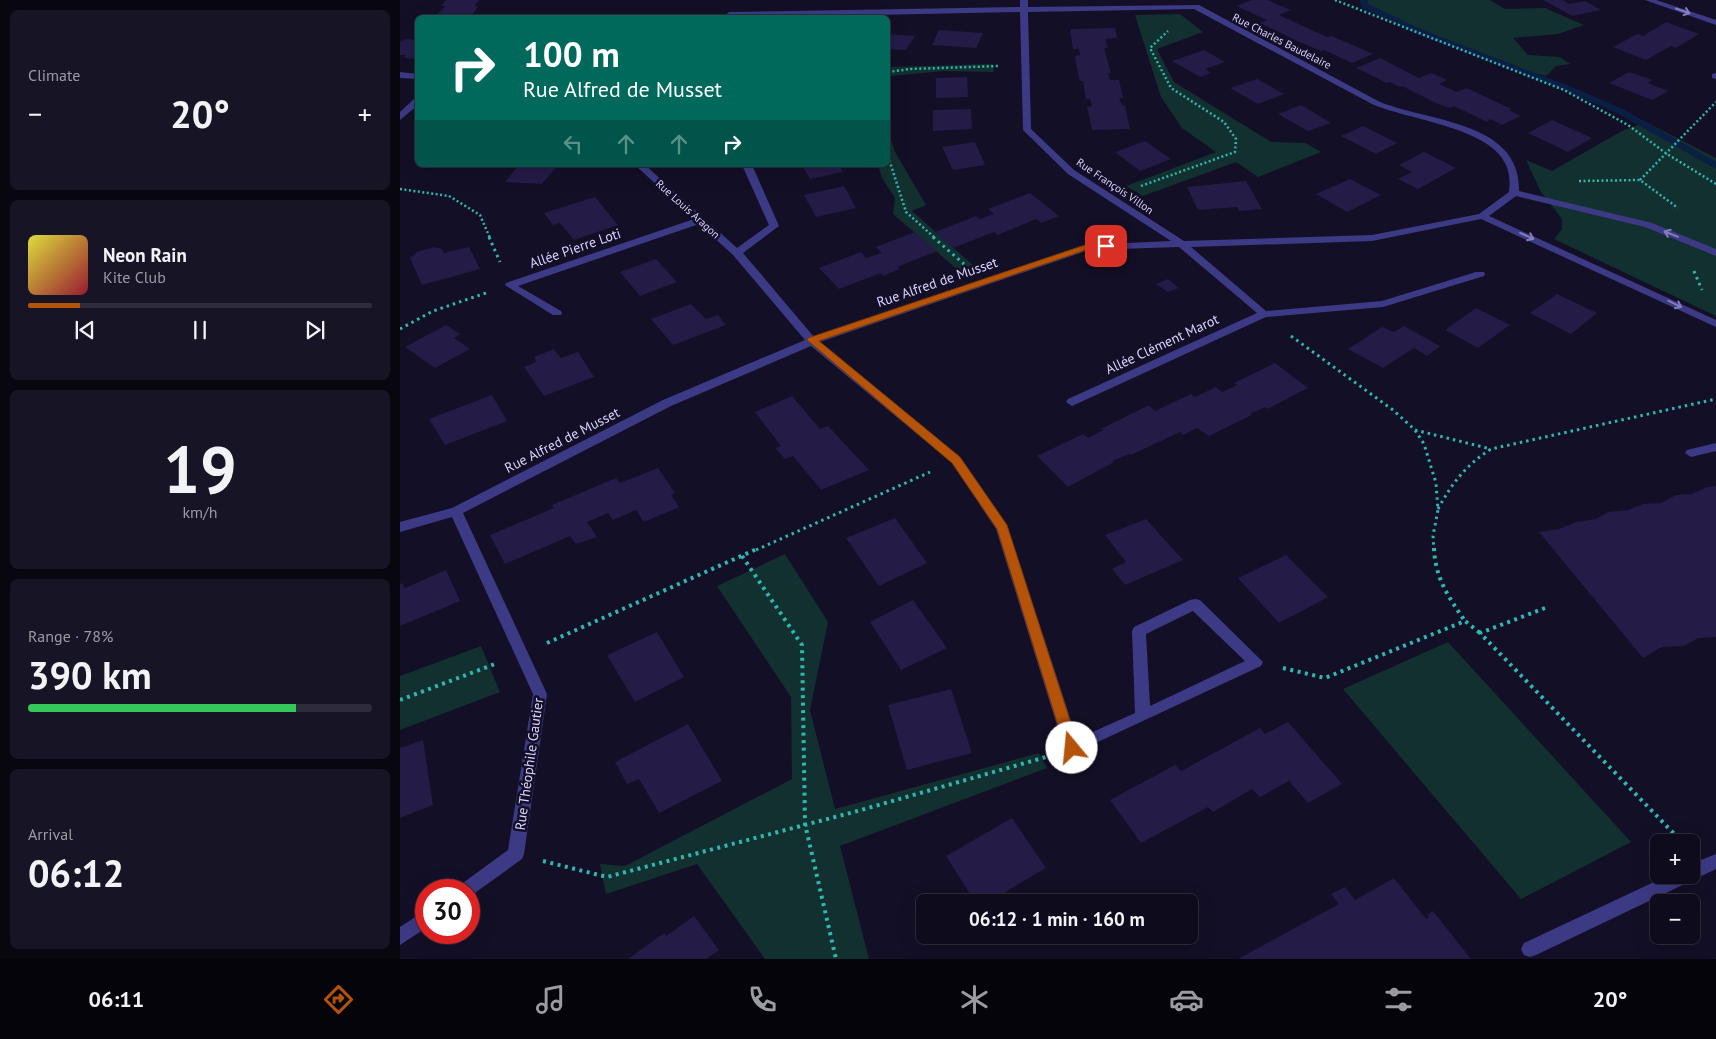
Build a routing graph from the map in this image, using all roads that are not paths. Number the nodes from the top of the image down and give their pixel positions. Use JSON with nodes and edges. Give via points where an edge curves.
{"nodes":[{"id":1,"x":1024,"y":0,"type":"edge"},
{"id":2,"x":1649,"y":0,"type":"edge"},
{"id":3,"x":1026,"y":11,"type":"junction"},
{"id":4,"x":728,"y":15,"type":"edge"},
{"id":5,"x":1716,"y":23,"type":"edge"},
{"id":6,"x":400,"y":75,"type":"edge"},
{"id":7,"x":415,"y":76,"type":"edge"},
{"id":8,"x":415,"y":103,"type":"edge"},
{"id":9,"x":400,"y":117,"type":"edge"},
{"id":10,"x":642,"y":167,"type":"edge"},
{"id":11,"x":748,"y":167,"type":"edge"},
{"id":12,"x":1514,"y":193,"type":"junction"},
{"id":13,"x":1482,"y":216,"type":"junction"},
{"id":14,"x":700,"y":220,"type":"junction"},
{"id":15,"x":1180,"y":243,"type":"junction"},
{"id":16,"x":738,"y":253,"type":"junction"},
{"id":17,"x":1716,"y":253,"type":"edge"},
{"id":18,"x":1480,"y":274,"type":"dead end"},
{"id":19,"x":557,"y":313,"type":"dead end"},
{"id":20,"x":1264,"y":314,"type":"junction"},
{"id":21,"x":1716,"y":324,"type":"edge"},
{"id":22,"x":812,"y":340,"type":"junction"},
{"id":23,"x":1072,"y":402,"type":"dead end"},
{"id":24,"x":1716,"y":447,"type":"edge"},
{"id":25,"x":1691,"y":453,"type":"dead end"},
{"id":26,"x":456,"y":511,"type":"junction"},
{"id":27,"x":400,"y":526,"type":"edge"},
{"id":28,"x":1143,"y":716,"type":"junction"},
{"id":29,"x":1716,"y":861,"type":"edge"},
{"id":30,"x":1700,"y":868,"type":"edge"},
{"id":31,"x":480,"y":880,"type":"edge"},
{"id":32,"x":1667,"y":884,"type":"edge"},
{"id":33,"x":415,"y":926,"type":"edge"},
{"id":34,"x":400,"y":937,"type":"edge"},
{"id":35,"x":1530,"y":949,"type":"dead end"}],
"edges":[{"from":1,"to":3,"type":"street","name":"Rue François Villon"},
{"from":2,"to":5,"type":"street","one_way":true},
{"from":3,"to":4,"type":"street"},
{"from":3,"to":12,"type":"street","name":"Rue Charles Baudelaire","via":[[1196,7],[1386,108],[1481,136],[1507,159],[1515,174]]},
{"from":3,"to":15,"type":"street","name":"Rue François Villon","via":[[1027,130],[1071,172]]},
{"from":6,"to":7,"type":"street"},
{"from":8,"to":9,"type":"street"},
{"from":10,"to":14,"type":"street","name":"Rue Louis Aragon"},
{"from":11,"to":16,"type":"street","via":[[774,226]]},
{"from":12,"to":13,"type":"street","name":"Rue Alfred de Musset"},
{"from":17,"to":12,"type":"street","one_way":true,"via":[[1648,225]]},
{"from":13,"to":15,"type":"street","name":"Rue Alfred de Musset","via":[[1372,238]]},
{"from":13,"to":21,"type":"street","one_way":true},
{"from":14,"to":16,"type":"street","name":"Rue Louis Aragon"},
{"from":14,"to":19,"type":"street","name":"Allée Pierre Loti","via":[[510,285]]},
{"from":15,"to":20,"type":"street"},
{"from":15,"to":22,"type":"street","name":"Rue Alfred de Musset","via":[[1088,247]]},
{"from":16,"to":22,"type":"street","name":"Rue Louis Aragon"},
{"from":18,"to":20,"type":"street","name":"Allée Clément Marot","via":[[1383,304]]},
{"from":20,"to":23,"type":"street","name":"Allée Clément Marot"},
{"from":22,"to":26,"type":"street","name":"Rue Alfred de Musset","via":[[667,403]]},
{"from":22,"to":28,"type":"street","name":"Rue Louis Aragon","via":[[956,460],[1002,528],[1072,748]]},
{"from":24,"to":25,"type":"street"},
{"from":26,"to":27,"type":"street","name":"Rue Alfred de Musset"},
{"from":26,"to":31,"type":"street","name":"Rue Théophile Gautier","via":[[540,694],[516,854]]},
{"from":28,"to":28,"type":"street","via":[[1256,662],[1195,604],[1139,631]]},
{"from":29,"to":30,"type":"street"},
{"from":32,"to":35,"type":"street"},
{"from":33,"to":34,"type":"street"}]}
